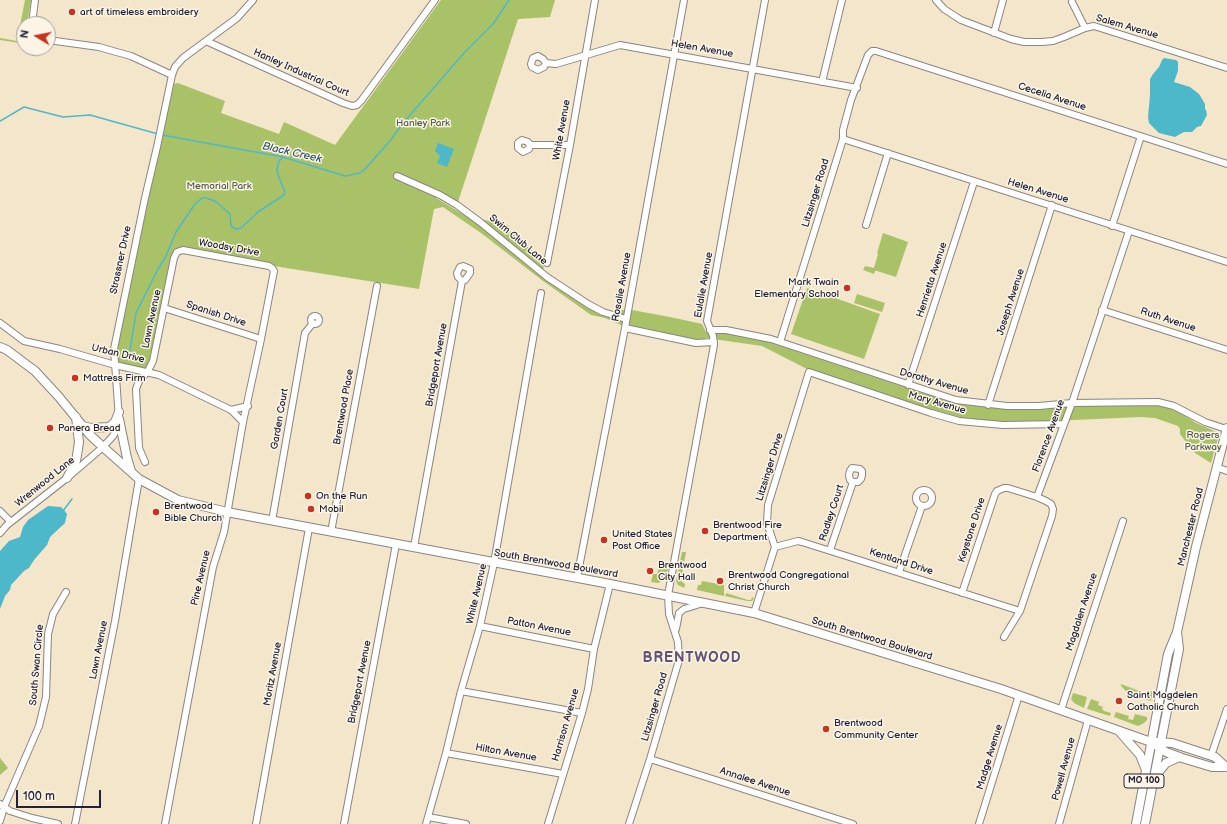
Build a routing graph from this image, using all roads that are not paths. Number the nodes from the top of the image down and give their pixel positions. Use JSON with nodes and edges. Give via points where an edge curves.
{"nodes":[{"id":1,"x":35,"y":0,"type":"edge"},
{"id":2,"x":252,"y":0,"type":"edge"},
{"id":3,"x":435,"y":0,"type":"edge"},
{"id":4,"x":595,"y":0,"type":"edge"},
{"id":5,"x":684,"y":0,"type":"edge"},
{"id":6,"x":765,"y":0,"type":"edge"},
{"id":7,"x":842,"y":0,"type":"edge"},
{"id":8,"x":936,"y":0,"type":"edge"},
{"id":9,"x":1004,"y":0,"type":"edge"},
{"id":10,"x":1064,"y":0,"type":"edge"},
{"id":11,"x":1073,"y":1,"type":"edge"},
{"id":12,"x":33,"y":16,"type":"edge"},
{"id":13,"x":1085,"y":28,"type":"junction"},
{"id":14,"x":994,"y":33,"type":"junction"},
{"id":15,"x":56,"y":41,"type":"edge"},
{"id":16,"x":206,"y":41,"type":"junction"},
{"id":17,"x":872,"y":51,"type":"joint"},
{"id":18,"x":585,"y":54,"type":"junction"},
{"id":19,"x":673,"y":54,"type":"junction"},
{"id":20,"x":546,"y":63,"type":"dead end"},
{"id":21,"x":1227,"y":68,"type":"edge"},
{"id":22,"x":752,"y":69,"type":"junction"},
{"id":23,"x":172,"y":74,"type":"junction"},
{"id":24,"x":822,"y":82,"type":"junction"},
{"id":25,"x":856,"y":88,"type":"junction"},
{"id":26,"x":1141,"y":136,"type":"junction"},
{"id":27,"x":843,"y":139,"type":"junction"},
{"id":28,"x":530,"y":145,"type":"dead end"},
{"id":29,"x":570,"y":145,"type":"junction"},
{"id":30,"x":888,"y":153,"type":"junction"},
{"id":31,"x":1227,"y":164,"type":"edge"},
{"id":32,"x":397,"y":176,"type":"dead end"},
{"id":33,"x":974,"y":182,"type":"junction"},
{"id":34,"x":1052,"y":205,"type":"junction"},
{"id":35,"x":866,"y":225,"type":"dead end"},
{"id":36,"x":1112,"y":226,"type":"junction"},
{"id":37,"x":1129,"y":231,"type":"junction"},
{"id":38,"x":183,"y":250,"type":"joint"},
{"id":39,"x":1227,"y":262,"type":"edge"},
{"id":40,"x":547,"y":263,"type":"dead end"},
{"id":41,"x":272,"y":268,"type":"joint"},
{"id":42,"x":462,"y":281,"type":"dead end"},
{"id":43,"x":377,"y":286,"type":"dead end"},
{"id":44,"x":541,"y":293,"type":"dead end"},
{"id":45,"x":164,"y":308,"type":"junction"},
{"id":46,"x":1102,"y":310,"type":"junction"},
{"id":47,"x":626,"y":319,"type":"junction"},
{"id":48,"x":0,"y":323,"type":"edge"},
{"id":49,"x":313,"y":323,"type":"dead end"},
{"id":50,"x":625,"y":328,"type":"junction"},
{"id":51,"x":710,"y":330,"type":"junction"},
{"id":52,"x":261,"y":339,"type":"junction"},
{"id":53,"x":714,"y":342,"type":"junction"},
{"id":54,"x":780,"y":342,"type":"junction"},
{"id":55,"x":0,"y":347,"type":"edge"},
{"id":56,"x":1227,"y":350,"type":"edge"},
{"id":57,"x":115,"y":365,"type":"junction"},
{"id":58,"x":148,"y":372,"type":"junction"},
{"id":59,"x":809,"y":372,"type":"joint"},
{"id":60,"x":908,"y":385,"type":"junction"},
{"id":61,"x":1072,"y":403,"type":"junction"},
{"id":62,"x":988,"y":405,"type":"junction"},
{"id":63,"x":248,"y":406,"type":"junction"},
{"id":64,"x":231,"y":410,"type":"junction"},
{"id":65,"x":76,"y":416,"type":"junction"},
{"id":66,"x":119,"y":416,"type":"junction"},
{"id":67,"x":243,"y":422,"type":"junction"},
{"id":68,"x":1064,"y":424,"type":"junction"},
{"id":69,"x":83,"y":426,"type":"junction"},
{"id":70,"x":1227,"y":428,"type":"edge"},
{"id":71,"x":103,"y":447,"type":"junction"},
{"id":72,"x":145,"y":462,"type":"dead end"},
{"id":73,"x":1216,"y":467,"type":"junction"},
{"id":74,"x":1227,"y":471,"type":"edge"},
{"id":75,"x":131,"y":472,"type":"junction"},
{"id":76,"x":67,"y":478,"type":"junction"},
{"id":77,"x":139,"y":479,"type":"junction"},
{"id":78,"x":853,"y":482,"type":"dead end"},
{"id":79,"x":1037,"y":497,"type":"junction"},
{"id":80,"x":922,"y":506,"type":"dead end"},
{"id":81,"x":0,"y":511,"type":"edge"},
{"id":82,"x":227,"y":512,"type":"junction"},
{"id":83,"x":272,"y":521,"type":"junction"},
{"id":84,"x":1123,"y":521,"type":"dead end"},
{"id":85,"x":11,"y":522,"type":"junction"},
{"id":86,"x":309,"y":528,"type":"junction"},
{"id":87,"x":332,"y":532,"type":"junction"},
{"id":88,"x":0,"y":533,"type":"edge"},
{"id":89,"x":396,"y":544,"type":"junction"},
{"id":90,"x":414,"y":547,"type":"junction"},
{"id":91,"x":775,"y":547,"type":"junction"},
{"id":92,"x":830,"y":550,"type":"junction"},
{"id":93,"x":494,"y":563,"type":"junction"},
{"id":94,"x":899,"y":572,"type":"junction"},
{"id":95,"x":578,"y":578,"type":"junction"},
{"id":96,"x":610,"y":584,"type":"junction"},
{"id":97,"x":66,"y":592,"type":"dead end"},
{"id":98,"x":962,"y":593,"type":"junction"},
{"id":99,"x":668,"y":595,"type":"junction"},
{"id":100,"x":705,"y":603,"type":"junction"},
{"id":101,"x":1020,"y":611,"type":"junction"},
{"id":102,"x":754,"y":613,"type":"junction"},
{"id":103,"x":480,"y":626,"type":"junction"},
{"id":104,"x":675,"y":631,"type":"junction"},
{"id":105,"x":1177,"y":632,"type":"junction"},
{"id":106,"x":1004,"y":638,"type":"dead end"},
{"id":107,"x":594,"y":648,"type":"junction"},
{"id":108,"x":461,"y":691,"type":"junction"},
{"id":109,"x":1019,"y":695,"type":"junction"},
{"id":110,"x":1227,"y":709,"type":"edge"},
{"id":111,"x":1061,"y":710,"type":"junction"},
{"id":112,"x":582,"y":713,"type":"junction"},
{"id":113,"x":1088,"y":720,"type":"junction"},
{"id":114,"x":1119,"y":730,"type":"junction"},
{"id":115,"x":1151,"y":742,"type":"junction"},
{"id":116,"x":1161,"y":745,"type":"junction"},
{"id":117,"x":446,"y":753,"type":"junction"},
{"id":118,"x":1211,"y":756,"type":"junction"},
{"id":119,"x":1178,"y":757,"type":"junction"},
{"id":120,"x":650,"y":759,"type":"junction"},
{"id":121,"x":1227,"y":767,"type":"edge"},
{"id":122,"x":1146,"y":771,"type":"junction"},
{"id":123,"x":563,"y":774,"type":"junction"},
{"id":124,"x":1155,"y":778,"type":"junction"},
{"id":125,"x":2,"y":806,"type":"edge"},
{"id":126,"x":428,"y":817,"type":"junction"},
{"id":127,"x":0,"y":821,"type":"edge"},
{"id":128,"x":58,"y":824,"type":"edge"},
{"id":129,"x":76,"y":824,"type":"edge"},
{"id":130,"x":165,"y":824,"type":"edge"},
{"id":131,"x":256,"y":824,"type":"edge"},
{"id":132,"x":344,"y":824,"type":"edge"},
{"id":133,"x":426,"y":824,"type":"edge"},
{"id":134,"x":466,"y":824,"type":"edge"},
{"id":135,"x":548,"y":824,"type":"edge"},
{"id":136,"x":629,"y":824,"type":"edge"},
{"id":137,"x":853,"y":824,"type":"edge"},
{"id":138,"x":980,"y":824,"type":"edge"},
{"id":139,"x":1059,"y":824,"type":"edge"},
{"id":140,"x":1136,"y":824,"type":"edge"},
{"id":141,"x":1145,"y":824,"type":"edge"}],
"edges":[{"from":1,"to":12,"type":"street"},
{"from":2,"to":16,"type":"street","via":[[237,18]]},
{"from":3,"to":16,"type":"street","name":"Hanley Industrial Court","via":[[361,101],[352,106]]},
{"from":4,"to":18,"type":"street","name":"White Avenue"},
{"from":5,"to":19,"type":"street","name":"Rosalie Avenue"},
{"from":6,"to":22,"type":"street","name":"Eulalie Avenue"},
{"from":7,"to":24,"type":"street"},
{"from":8,"to":14,"type":"street","name":"Salem Avenue","via":[[955,17]]},
{"from":9,"to":14,"type":"street"},
{"from":10,"to":11,"type":"street"},
{"from":11,"to":13,"type":"street"},
{"from":13,"to":14,"type":"street","name":"Salem Avenue","via":[[1064,38],[1042,42],[1024,42]]},
{"from":13,"to":21,"type":"street","name":"Salem Avenue","via":[[1094,26]]},
{"from":15,"to":23,"type":"street","via":[[99,47],[131,56]]},
{"from":16,"to":23,"type":"street","via":[[183,58],[175,66]]},
{"from":17,"to":25,"type":"street","name":"Litzsinger Road","via":[[868,55]]},
{"from":17,"to":26,"type":"street","name":"Cecelia Avenue"},
{"from":18,"to":19,"type":"street","name":"Helen Avenue","via":[[620,45]]},
{"from":18,"to":20,"type":"street","name":"Helen Avenue","via":[[556,64]]},
{"from":18,"to":29,"type":"street","name":"White Avenue"},
{"from":19,"to":22,"type":"street","name":"Helen Avenue"},
{"from":19,"to":47,"type":"street","name":"Rosalie Avenue"},
{"from":22,"to":24,"type":"street","name":"Helen Avenue"},
{"from":22,"to":51,"type":"street","name":"Eulalie Avenue","via":[[707,321]]},
{"from":23,"to":57,"type":"street","name":"Strassner Drive","via":[[114,349]]},
{"from":24,"to":25,"type":"street","name":"Helen Avenue"},
{"from":25,"to":27,"type":"street","name":"Litzsinger Road","via":[[843,130]]},
{"from":26,"to":31,"type":"street","name":"Cecelia Avenue"},
{"from":26,"to":36,"type":"street"},
{"from":27,"to":30,"type":"street","name":"Helen Avenue"},
{"from":27,"to":54,"type":"street","name":"Litzsinger Road"},
{"from":28,"to":29,"type":"street"},
{"from":29,"to":40,"type":"street","name":"White Avenue"},
{"from":30,"to":33,"type":"street","name":"Helen Avenue"},
{"from":30,"to":35,"type":"street"},
{"from":32,"to":47,"type":"street","name":"Swim Club Lane","via":[[458,205],[547,277],[603,312]]},
{"from":33,"to":34,"type":"street","name":"Helen Avenue"},
{"from":33,"to":60,"type":"street","name":"Henrietta Avenue"},
{"from":34,"to":36,"type":"street","name":"Helen Avenue"},
{"from":34,"to":62,"type":"street","name":"Joseph Avenue"},
{"from":36,"to":37,"type":"street","name":"Helen Avenue"},
{"from":37,"to":39,"type":"street","name":"Helen Avenue"},
{"from":37,"to":46,"type":"street","name":"Florence Avenue"},
{"from":38,"to":41,"type":"street","name":"Woodsy Drive","via":[[265,264]]},
{"from":38,"to":45,"type":"street","name":"Lawn Avenue","via":[[175,255]]},
{"from":41,"to":52,"type":"street","name":"Pine Avenue","via":[[274,271]]},
{"from":42,"to":90,"type":"street","name":"Bridgeport Avenue"},
{"from":43,"to":87,"type":"street","name":"Brentwood Place"},
{"from":44,"to":93,"type":"street","name":"White Avenue"},
{"from":45,"to":52,"type":"street","name":"Spanish Drive"},
{"from":45,"to":58,"type":"street","name":"Lawn Avenue","via":[[153,361]]},
{"from":46,"to":56,"type":"street","name":"Ruth Avenue"},
{"from":46,"to":61,"type":"street","name":"Florence Avenue"},
{"from":47,"to":50,"type":"street","name":"Rosalie Avenue"},
{"from":48,"to":57,"type":"street","name":"Urban Drive","via":[[24,341]]},
{"from":49,"to":83,"type":"street","name":"Garden Court","via":[[305,333]]},
{"from":50,"to":53,"type":"street","via":[[696,343]]},
{"from":50,"to":95,"type":"street","name":"Rosalie Avenue"},
{"from":51,"to":53,"type":"street","name":"Eulalie Avenue"},
{"from":51,"to":54,"type":"street","name":"Dorothy Avenue","via":[[726,330]]},
{"from":52,"to":63,"type":"street","name":"Pine Avenue"},
{"from":53,"to":99,"type":"street","name":"Eulalie Avenue"},
{"from":54,"to":60,"type":"street","name":"Dorothy Avenue"},
{"from":55,"to":65,"type":"main road","name":"South Brentwood Boulevard","via":[[36,371]]},
{"from":57,"to":58,"type":"street","name":"Urban Drive"},
{"from":57,"to":66,"type":"street","name":"Strassner Drive"},
{"from":58,"to":64,"type":"street","name":"Urban Drive"},
{"from":58,"to":72,"type":"street","name":"Lawn Avenue","via":[[139,381],[135,392],[139,448]]},
{"from":59,"to":68,"type":"street","name":"Mary Avenue","via":[[959,421],[1003,425]]},
{"from":59,"to":91,"type":"street","name":"Litzsinger Drive","via":[[768,505],[767,523]]},
{"from":60,"to":62,"type":"street","name":"Dorothy Avenue","via":[[956,400]]},
{"from":61,"to":62,"type":"street","name":"Dorothy Avenue","via":[[1039,406]]},
{"from":61,"to":68,"type":"street","name":"Florence Avenue"},
{"from":61,"to":70,"type":"street","name":"Dorothy Avenue","via":[[1158,402],[1174,406],[1205,422]]},
{"from":63,"to":64,"type":"street"},
{"from":63,"to":67,"type":"street","name":"Pine Avenue"},
{"from":64,"to":67,"type":"street","name":"Urban Drive"},
{"from":65,"to":69,"type":"main road","name":"South Brentwood Boulevard"},
{"from":65,"to":76,"type":"main road","via":[[78,449],[76,461]]},
{"from":66,"to":69,"type":"main road","via":[[109,427],[99,429]]},
{"from":66,"to":71,"type":"street","name":"Strassner Drive","via":[[117,429]]},
{"from":66,"to":75,"type":"main road"},
{"from":67,"to":82,"type":"street","name":"Pine Avenue"},
{"from":68,"to":79,"type":"street","name":"Florence Avenue"},
{"from":69,"to":71,"type":"main road","name":"South Brentwood Boulevard"},
{"from":70,"to":73,"type":"main road","name":"Manchester Road","number":"MO 100"},
{"from":71,"to":75,"type":"main road","name":"South Brentwood Boulevard"},
{"from":71,"to":76,"type":"street","name":"Wrenwood Lane"},
{"from":73,"to":74,"type":"street"},
{"from":73,"to":105,"type":"main road","name":"Manchester Road","number":"MO 100"},
{"from":75,"to":77,"type":"main road","name":"South Brentwood Boulevard"},
{"from":76,"to":85,"type":"street","name":"Wrenwood Lane"},
{"from":77,"to":82,"type":"main road","name":"South Brentwood Boulevard","via":[[178,500]]},
{"from":77,"to":129,"type":"street","name":"Lawn Avenue"},
{"from":78,"to":92,"type":"street","name":"Radley Court"},
{"from":79,"to":98,"type":"street","name":"Keystone Drive","via":[[1008,488],[997,490]]},
{"from":79,"to":101,"type":"street","via":[[1051,504],[1053,513]]},
{"from":80,"to":94,"type":"street"},
{"from":81,"to":85,"type":"street"},
{"from":82,"to":83,"type":"main road","name":"South Brentwood Boulevard"},
{"from":82,"to":130,"type":"street","name":"Pine Avenue","via":[[224,532],[213,567]]},
{"from":83,"to":86,"type":"main road","name":"South Brentwood Boulevard"},
{"from":84,"to":111,"type":"street","name":"Magdalen Avenue"},
{"from":85,"to":88,"type":"street","name":"Wrenwood Lane"},
{"from":86,"to":87,"type":"main road","name":"South Brentwood Boulevard"},
{"from":86,"to":131,"type":"street","name":"Moritz Avenue"},
{"from":87,"to":89,"type":"main road","name":"South Brentwood Boulevard"},
{"from":89,"to":90,"type":"main road","name":"South Brentwood Boulevard"},
{"from":89,"to":132,"type":"street","name":"Bridgeport Avenue"},
{"from":90,"to":93,"type":"main road","name":"South Brentwood Boulevard"},
{"from":91,"to":92,"type":"street","name":"Kentland Drive","via":[[798,541]]},
{"from":91,"to":102,"type":"street"},
{"from":92,"to":94,"type":"street","name":"Kentland Drive"},
{"from":93,"to":95,"type":"main road","name":"South Brentwood Boulevard"},
{"from":93,"to":103,"type":"street","name":"White Avenue"},
{"from":94,"to":98,"type":"street","name":"Kentland Drive"},
{"from":95,"to":96,"type":"main road","name":"South Brentwood Boulevard"},
{"from":96,"to":99,"type":"main road","name":"South Brentwood Boulevard"},
{"from":96,"to":107,"type":"street","name":"Harrison Avenue"},
{"from":97,"to":125,"type":"street","name":"South Swan Circle","via":[[53,614],[48,634],[46,697],[39,726]]},
{"from":98,"to":101,"type":"street","name":"Kentland Drive"},
{"from":99,"to":100,"type":"main road","name":"South Brentwood Boulevard"},
{"from":99,"to":104,"type":"street","name":"Litzsinger Road","via":[[669,614]]},
{"from":100,"to":102,"type":"main road","name":"South Brentwood Boulevard"},
{"from":100,"to":104,"type":"street","via":[[679,613]]},
{"from":101,"to":106,"type":"street"},
{"from":102,"to":109,"type":"main road","name":"South Brentwood Boulevard"},
{"from":103,"to":107,"type":"street","name":"Patton Avenue"},
{"from":103,"to":108,"type":"street","name":"White Avenue"},
{"from":104,"to":120,"type":"street","name":"Litzsinger Road","via":[[679,660]]},
{"from":105,"to":115,"type":"main road","name":"Manchester Road","number":"MO 100","via":[[1168,654]]},
{"from":105,"to":116,"type":"main road","name":"Manchester Road","number":"MO 100","via":[[1179,649]]},
{"from":107,"to":112,"type":"street","name":"Harrison Avenue"},
{"from":108,"to":112,"type":"street"},
{"from":108,"to":117,"type":"street","name":"White Avenue"},
{"from":109,"to":111,"type":"main road","name":"South Brentwood Boulevard"},
{"from":109,"to":138,"type":"street","name":"Madge Avenue"},
{"from":110,"to":118,"type":"street"},
{"from":111,"to":113,"type":"main road","name":"South Brentwood Boulevard"},
{"from":112,"to":123,"type":"street","name":"Harrison Avenue"},
{"from":113,"to":114,"type":"main road","name":"South Brentwood Boulevard"},
{"from":113,"to":139,"type":"street","name":"Powell Avenue"},
{"from":114,"to":115,"type":"main road","name":"South Brentwood Boulevard"},
{"from":114,"to":122,"type":"main road","via":[[1140,755]]},
{"from":115,"to":116,"type":"main road","name":"South Brentwood Boulevard"},
{"from":115,"to":122,"type":"main road","name":"Manchester Road","number":"MO 100"},
{"from":116,"to":118,"type":"main road","name":"South Brentwood Boulevard","via":[[1172,743]]},
{"from":116,"to":119,"type":"main road","name":"South Brentwood Boulevard"},
{"from":116,"to":124,"type":"main road","name":"Manchester Road","number":"MO 100"},
{"from":117,"to":123,"type":"street","name":"Hilton Avenue"},
{"from":117,"to":126,"type":"street","name":"White Avenue"},
{"from":118,"to":121,"type":"main road","name":"South Brentwood Boulevard"},
{"from":119,"to":121,"type":"main road","name":"South Brentwood Boulevard","via":[[1212,767]]},
{"from":119,"to":124,"type":"main road","via":[[1166,763]]},
{"from":120,"to":136,"type":"street","name":"Litzsinger Road"},
{"from":120,"to":137,"type":"street","name":"Annalee Avenue"},
{"from":122,"to":140,"type":"main road","name":"Manchester Road","number":"MO 100"},
{"from":123,"to":135,"type":"street","name":"Harrison Avenue"},
{"from":124,"to":141,"type":"main road","name":"Manchester Road","number":"MO 100"},
{"from":125,"to":127,"type":"street","name":"South Swan Circle"},
{"from":125,"to":128,"type":"street","via":[[10,811]]},
{"from":126,"to":133,"type":"street","name":"White Avenue"},
{"from":126,"to":134,"type":"street"}]}
